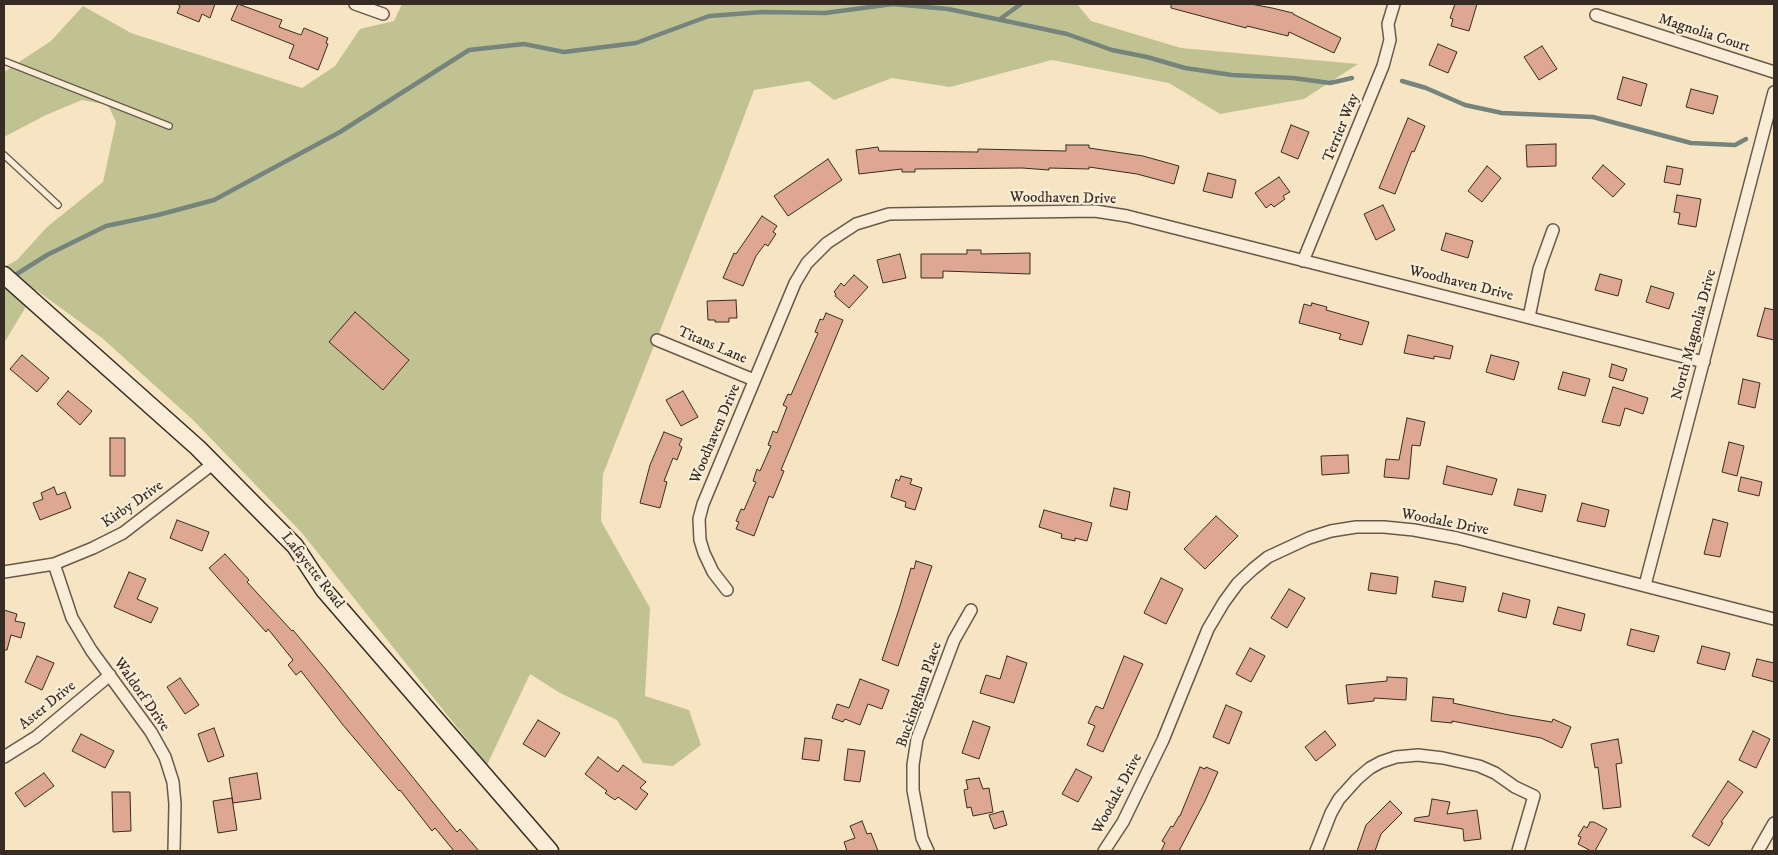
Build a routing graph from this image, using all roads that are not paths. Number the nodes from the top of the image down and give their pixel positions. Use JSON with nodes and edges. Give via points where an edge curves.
{"nodes":[{"id":1,"x":355,"y":4,"type":"edge"},
{"id":2,"x":1394,"y":4,"type":"edge"},
{"id":3,"x":383,"y":14,"type":"dead end"},
{"id":4,"x":1596,"y":15,"type":"dead end"},
{"id":5,"x":4,"y":61,"type":"edge"},
{"id":6,"x":1774,"y":72,"type":"edge"},
{"id":7,"x":1774,"y":92,"type":"edge"},
{"id":8,"x":169,"y":126,"type":"dead end"},
{"id":9,"x":4,"y":155,"type":"edge"},
{"id":10,"x":58,"y":205,"type":"dead end"},
{"id":11,"x":1554,"y":230,"type":"dead end"},
{"id":12,"x":1303,"y":260,"type":"junction"},
{"id":13,"x":4,"y":275,"type":"edge"},
{"id":14,"x":1529,"y":317,"type":"junction"},
{"id":15,"x":657,"y":340,"type":"dead end"},
{"id":16,"x":1704,"y":362,"type":"junction"},
{"id":17,"x":754,"y":380,"type":"junction"},
{"id":18,"x":214,"y":463,"type":"junction"},
{"id":19,"x":54,"y":564,"type":"junction"},
{"id":20,"x":4,"y":572,"type":"edge"},
{"id":21,"x":1645,"y":585,"type":"junction"},
{"id":22,"x":727,"y":590,"type":"dead end"},
{"id":23,"x":971,"y":610,"type":"dead end"},
{"id":24,"x":1774,"y":619,"type":"edge"},
{"id":25,"x":110,"y":675,"type":"junction"},
{"id":26,"x":4,"y":757,"type":"edge"},
{"id":27,"x":1774,"y":823,"type":"edge"},
{"id":28,"x":174,"y":851,"type":"edge"},
{"id":29,"x":550,"y":851,"type":"edge"},
{"id":30,"x":928,"y":851,"type":"edge"},
{"id":31,"x":1104,"y":851,"type":"edge"},
{"id":32,"x":1316,"y":851,"type":"edge"},
{"id":33,"x":1518,"y":851,"type":"edge"},
{"id":34,"x":1758,"y":851,"type":"edge"}],
"edges":[{"from":1,"to":3,"type":"street"},
{"from":2,"to":12,"type":"street","name":"Terrier Way","via":[[1383,66]]},
{"from":4,"to":6,"type":"street","name":"Magnolia Court"},
{"from":5,"to":8,"type":"lane"},
{"from":7,"to":16,"type":"street","name":"North Magnolia Drive"},
{"from":9,"to":10,"type":"lane"},
{"from":11,"to":14,"type":"street","via":[[1539,269]]},
{"from":12,"to":14,"type":"street","name":"Woodhaven Drive"},
{"from":12,"to":17,"type":"street","name":"Woodhaven Drive","via":[[1095,211],[889,214],[842,232],[806,263]]},
{"from":13,"to":18,"type":"main road","name":"Lafayette Road"},
{"from":14,"to":16,"type":"street","name":"Woodhaven Drive"},
{"from":15,"to":17,"type":"street","name":"Titans Lane"},
{"from":16,"to":21,"type":"street","name":"North Magnolia Drive"},
{"from":17,"to":22,"type":"street","name":"Woodhaven Drive","via":[[699,519],[704,552],[713,572]]},
{"from":18,"to":19,"type":"street","name":"Kirby Drive","via":[[123,533]]},
{"from":18,"to":29,"type":"main road","name":"Lafayette Road","via":[[295,546],[324,590]]},
{"from":19,"to":20,"type":"street","name":"Kirby Drive"},
{"from":19,"to":25,"type":"street","name":"Waldorf Drive","via":[[72,618]]},
{"from":21,"to":24,"type":"street","name":"Woodale Drive"},
{"from":21,"to":31,"type":"street","name":"Woodale Drive","via":[[1414,530],[1356,527],[1290,546],[1253,569],[1224,602],[1208,629],[1163,740],[1123,822]]},
{"from":23,"to":30,"type":"street","name":"Buckingham Place","via":[[954,640],[917,739],[913,790],[922,838]]},
{"from":25,"to":26,"type":"street","name":"Aster Drive","via":[[36,737]]},
{"from":25,"to":28,"type":"street","name":"Waldorf Drive","via":[[151,732],[165,758],[173,782]]},
{"from":27,"to":34,"type":"street"},
{"from":32,"to":33,"type":"street","via":[[1331,813],[1357,779],[1381,762],[1418,756],[1480,766],[1534,796]]}]}
